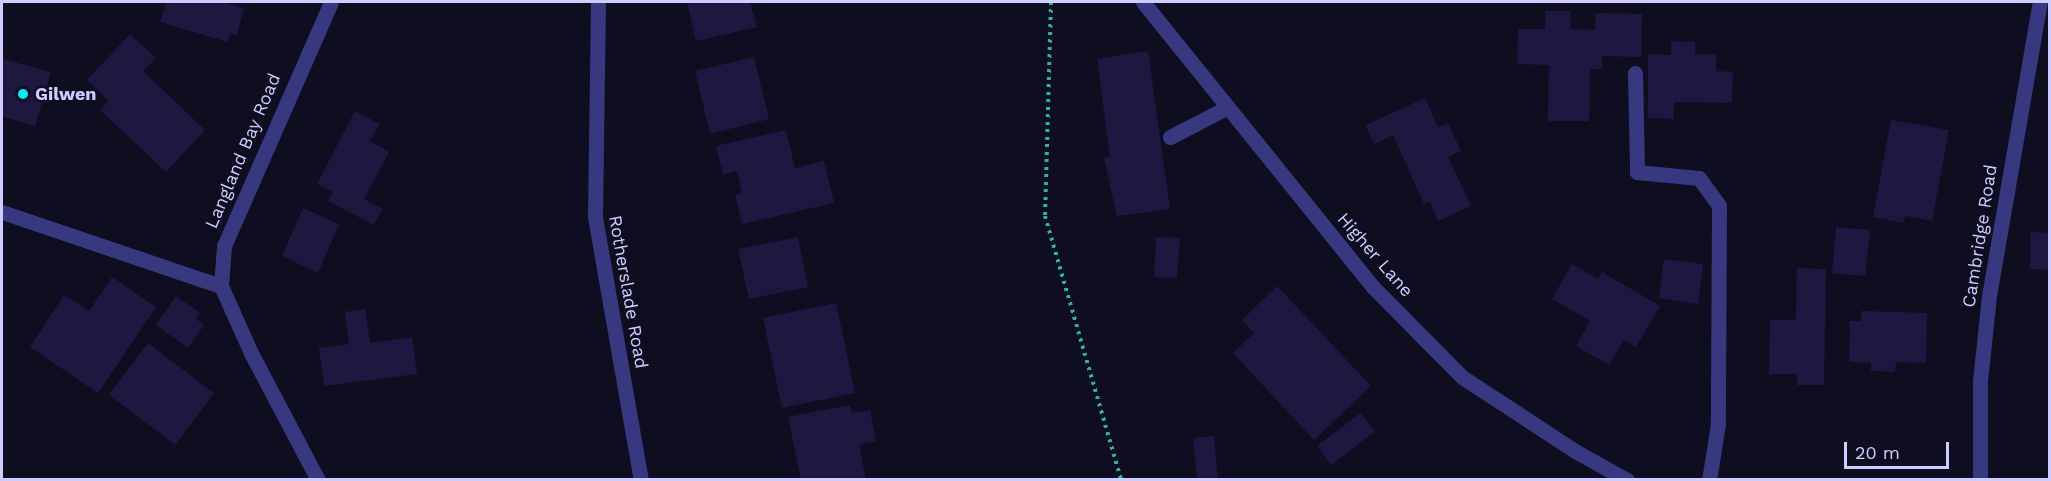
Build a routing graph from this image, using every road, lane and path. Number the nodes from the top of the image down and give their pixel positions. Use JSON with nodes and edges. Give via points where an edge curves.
{"nodes":[{"id":1,"x":331,"y":2,"type":"edge"},
{"id":2,"x":598,"y":2,"type":"edge"},
{"id":3,"x":1051,"y":2,"type":"edge"},
{"id":4,"x":1143,"y":2,"type":"edge"},
{"id":5,"x":2040,"y":2,"type":"edge"},
{"id":6,"x":1635,"y":74,"type":"dead end"},
{"id":7,"x":1228,"y":107,"type":"junction"},
{"id":8,"x":1170,"y":137,"type":"dead end"},
{"id":9,"x":2,"y":212,"type":"edge"},
{"id":10,"x":221,"y":286,"type":"junction"},
{"id":11,"x":318,"y":480,"type":"edge"},
{"id":12,"x":641,"y":480,"type":"edge"},
{"id":13,"x":1121,"y":480,"type":"edge"},
{"id":14,"x":1627,"y":480,"type":"edge"},
{"id":15,"x":1709,"y":480,"type":"edge"},
{"id":16,"x":1980,"y":480,"type":"edge"}],
"edges":[{"from":1,"to":10,"type":"street","name":"Langland Bay Road","via":[[224,246]]},
{"from":2,"to":12,"type":"street","name":"Rotherslade Road","via":[[595,217]]},
{"from":3,"to":13,"type":"path","via":[[1045,216]]},
{"from":4,"to":7,"type":"street","name":"Higher Lane"},
{"from":5,"to":16,"type":"street","name":"Cambridge Road","via":[[1989,296],[1980,381]]},
{"from":6,"to":15,"type":"street","via":[[1637,172],[1699,178],[1719,206],[1718,413]]},
{"from":7,"to":8,"type":"street"},
{"from":7,"to":14,"type":"street","name":"Higher Lane","via":[[1373,287],[1462,378]]},
{"from":9,"to":10,"type":"street"},
{"from":10,"to":11,"type":"street","name":"Langland Bay Road","via":[[252,355]]}]}
